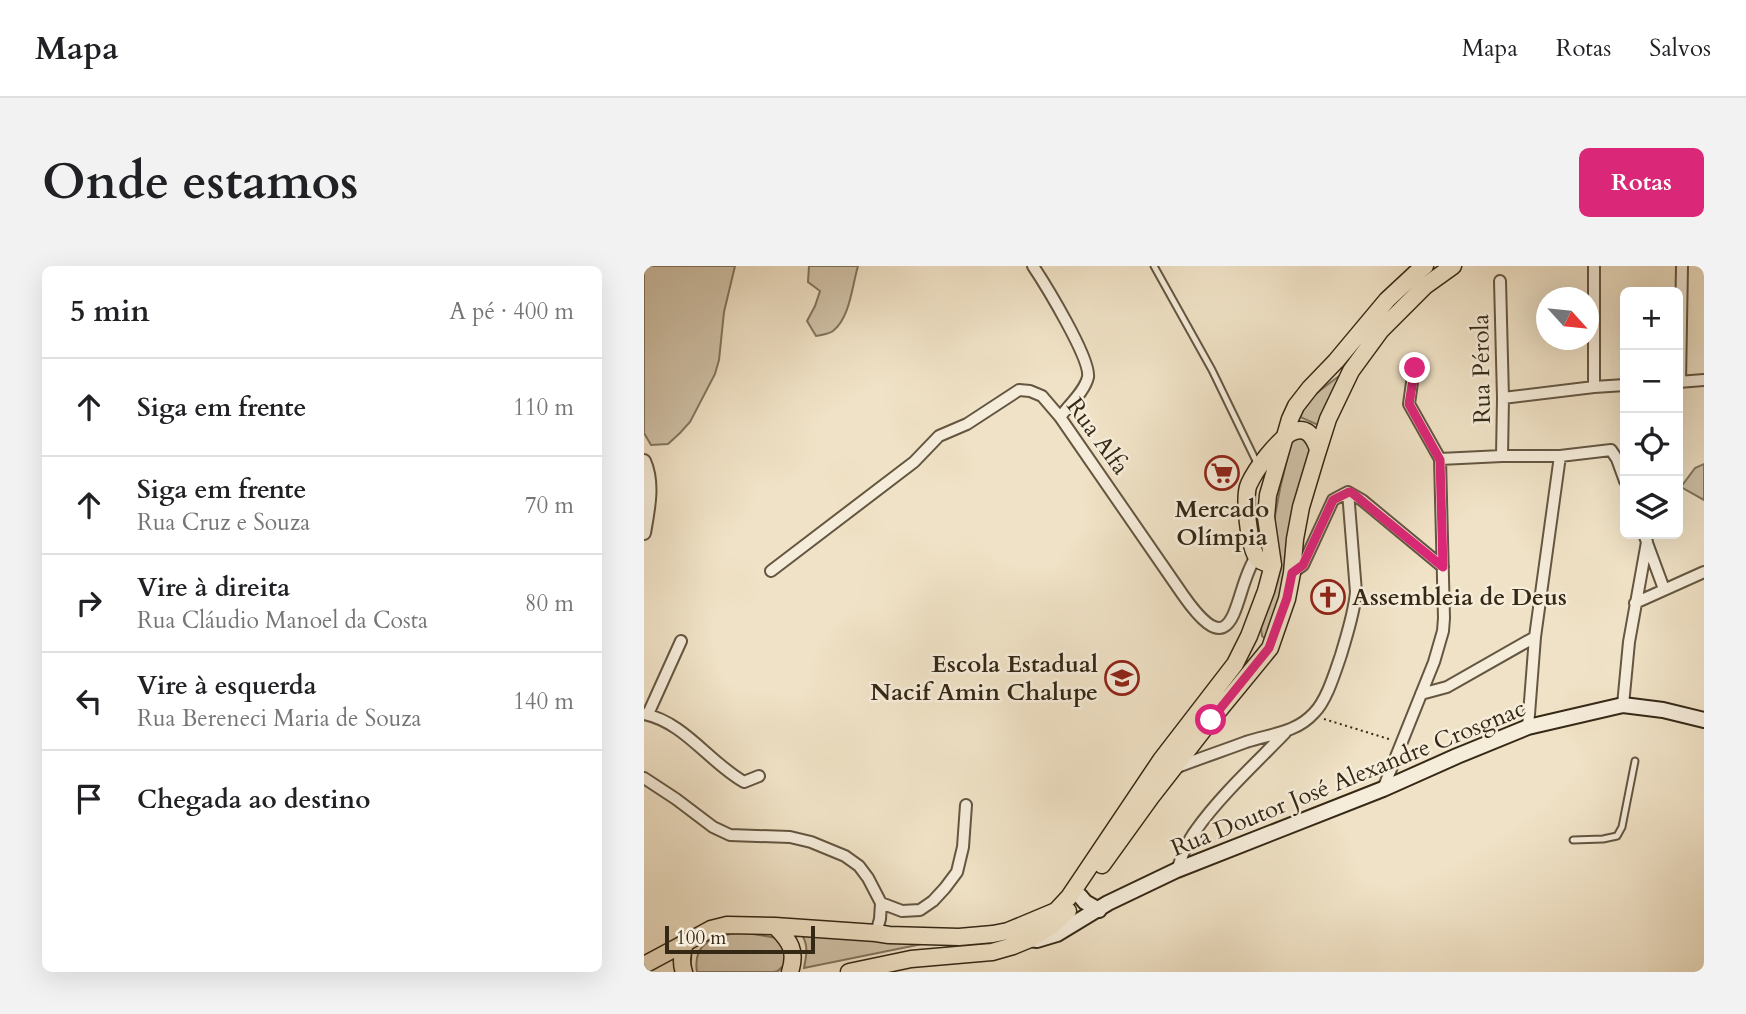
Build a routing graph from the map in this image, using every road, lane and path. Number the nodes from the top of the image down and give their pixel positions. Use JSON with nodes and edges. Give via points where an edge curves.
{"nodes":[{"id":1,"x":1033,"y":266,"type":"edge"},
{"id":2,"x":1154,"y":266,"type":"edge"},
{"id":3,"x":1425,"y":266,"type":"edge"},
{"id":4,"x":1453,"y":266,"type":"edge"},
{"id":5,"x":1594,"y":266,"type":"edge"},
{"id":6,"x":1682,"y":266,"type":"edge"},
{"id":7,"x":1500,"y":281,"type":"dead end"},
{"id":8,"x":1680,"y":350,"type":"edge"},
{"id":9,"x":1415,"y":368,"type":"dead end"},
{"id":10,"x":1704,"y":380,"type":"edge"},
{"id":11,"x":1683,"y":382,"type":"edge"},
{"id":12,"x":1620,"y":385,"type":"edge"},
{"id":13,"x":1594,"y":387,"type":"junction"},
{"id":14,"x":1503,"y":398,"type":"junction"},
{"id":15,"x":1060,"y":417,"type":"junction"},
{"id":16,"x":1286,"y":436,"type":"junction"},
{"id":17,"x":1318,"y":449,"type":"junction"},
{"id":18,"x":1502,"y":456,"type":"junction"},
{"id":19,"x":1560,"y":456,"type":"junction"},
{"id":20,"x":1440,"y":460,"type":"junction"},
{"id":21,"x":644,"y":461,"type":"edge"},
{"id":22,"x":1259,"y":467,"type":"junction"},
{"id":23,"x":1623,"y":476,"type":"edge"},
{"id":24,"x":1349,"y":492,"type":"junction"},
{"id":25,"x":1247,"y":510,"type":"junction"},
{"id":26,"x":644,"y":533,"type":"edge"},
{"id":27,"x":1269,"y":538,"type":"junction"},
{"id":28,"x":1645,"y":539,"type":"edge"},
{"id":29,"x":1645,"y":539,"type":"edge"},
{"id":30,"x":1256,"y":556,"type":"junction"},
{"id":31,"x":1273,"y":565,"type":"junction"},
{"id":32,"x":1443,"y":567,"type":"junction"},
{"id":33,"x":771,"y":570,"type":"dead end"},
{"id":34,"x":1704,"y":572,"type":"edge"},
{"id":35,"x":1292,"y":573,"type":"junction"},
{"id":36,"x":1664,"y":589,"type":"junction"},
{"id":37,"x":1635,"y":603,"type":"junction"},
{"id":38,"x":1249,"y":636,"type":"junction"},
{"id":39,"x":1535,"y":637,"type":"junction"},
{"id":40,"x":681,"y":641,"type":"dead end"},
{"id":41,"x":1269,"y":648,"type":"junction"},
{"id":42,"x":1421,"y":694,"type":"junction"},
{"id":43,"x":1623,"y":705,"type":"junction"},
{"id":44,"x":646,"y":714,"type":"edge"},
{"id":45,"x":1313,"y":715,"type":"junction"},
{"id":46,"x":1702,"y":718,"type":"edge"},
{"id":47,"x":1528,"y":727,"type":"junction"},
{"id":48,"x":1287,"y":731,"type":"junction"},
{"id":49,"x":1402,"y":743,"type":"junction"},
{"id":50,"x":1634,"y":761,"type":"dead end"},
{"id":51,"x":1175,"y":768,"type":"junction"},
{"id":52,"x":759,"y":776,"type":"dead end"},
{"id":53,"x":644,"y":778,"type":"edge"},
{"id":54,"x":1383,"y":789,"type":"junction"},
{"id":55,"x":966,"y":805,"type":"dead end"},
{"id":56,"x":1573,"y":840,"type":"dead end"},
{"id":57,"x":1177,"y":870,"type":"junction"},
{"id":58,"x":1080,"y":895,"type":"junction"},
{"id":59,"x":881,"y":904,"type":"junction"},
{"id":60,"x":1099,"y":910,"type":"junction"},
{"id":61,"x":775,"y":926,"type":"junction"},
{"id":62,"x":876,"y":933,"type":"junction"},
{"id":63,"x":1030,"y":939,"type":"junction"},
{"id":64,"x":685,"y":942,"type":"junction"},
{"id":65,"x":644,"y":965,"type":"edge"},
{"id":66,"x":684,"y":972,"type":"edge"},
{"id":67,"x":790,"y":972,"type":"edge"},
{"id":68,"x":849,"y":972,"type":"edge"}],
"edges":[{"from":1,"to":15,"type":"street","via":[[1088,369],[1086,383]]},
{"from":2,"to":22,"type":"lane"},
{"from":3,"to":16,"type":"main road","via":[[1387,300],[1310,388],[1296,406]]},
{"from":4,"to":17,"type":"main road","via":[[1425,286],[1381,330],[1351,371]]},
{"from":5,"to":13,"type":"street"},
{"from":6,"to":8,"type":"street"},
{"from":7,"to":14,"type":"street","name":"Rua Pérola"},
{"from":9,"to":20,"type":"street","via":[[1409,404]]},
{"from":10,"to":11,"type":"street"},
{"from":12,"to":13,"type":"street"},
{"from":13,"to":14,"type":"street"},
{"from":14,"to":18,"type":"street","name":"Rua Pérola"},
{"from":15,"to":30,"type":"street","name":"Rua Alfa","via":[[1203,621],[1216,627],[1229,624]]},
{"from":15,"to":33,"type":"street","name":"Rua Alfa","via":[[1042,396],[1019,390],[967,424],[939,436],[914,462]]},
{"from":16,"to":17,"type":"main road","via":[[1303,430],[1311,434]]},
{"from":16,"to":22,"type":"main road"},
{"from":16,"to":27,"type":"main road","via":[[1268,495]]},
{"from":17,"to":35,"type":"main road","via":[[1301,507]]},
{"from":18,"to":19,"type":"street"},
{"from":18,"to":20,"type":"street"},
{"from":19,"to":23,"type":"street","via":[[1611,450]]},
{"from":19,"to":39,"type":"street"},
{"from":20,"to":32,"type":"street"},
{"from":21,"to":26,"type":"street","via":[[649,494]]},
{"from":22,"to":25,"type":"main road","via":[[1248,485]]},
{"from":24,"to":32,"type":"street"},
{"from":24,"to":35,"type":"street","via":[[1333,500],[1303,565]]},
{"from":24,"to":45,"type":"street","via":[[1355,606],[1337,668]]},
{"from":25,"to":27,"type":"main road"},
{"from":25,"to":30,"type":"main road"},
{"from":27,"to":31,"type":"main road"},
{"from":28,"to":36,"type":"street"},
{"from":29,"to":37,"type":"street"},
{"from":30,"to":31,"type":"main road"},
{"from":31,"to":38,"type":"main road"},
{"from":32,"to":42,"type":"street","via":[[1443,631]]},
{"from":34,"to":36,"type":"street"},
{"from":35,"to":41,"type":"main road"},
{"from":36,"to":37,"type":"street"},
{"from":37,"to":43,"type":"street"},
{"from":38,"to":41,"type":"main road"},
{"from":38,"to":62,"type":"main road","via":[[1235,664],[1161,760],[1056,911],[993,934]]},
{"from":39,"to":42,"type":"street","via":[[1447,687]]},
{"from":39,"to":47,"type":"street"},
{"from":40,"to":44,"type":"street"},
{"from":41,"to":51,"type":"main road"},
{"from":42,"to":49,"type":"street"},
{"from":43,"to":46,"type":"main road","name":"Rua Doutor José Alexandre Crosgnac"},
{"from":43,"to":47,"type":"main road","name":"Rua Doutor José Alexandre Crosgnac"},
{"from":44,"to":52,"type":"street","via":[[687,736],[744,782]]},
{"from":45,"to":48,"type":"street"},
{"from":45,"to":49,"type":"path"},
{"from":47,"to":54,"type":"main road","name":"Rua Doutor José Alexandre Crosgnac"},
{"from":48,"to":51,"type":"street"},
{"from":48,"to":57,"type":"street","via":[[1205,819]]},
{"from":49,"to":54,"type":"street"},
{"from":50,"to":56,"type":"lane","via":[[1622,827],[1616,836]]},
{"from":51,"to":58,"type":"main road"},
{"from":53,"to":59,"type":"street","via":[[730,835],[790,838],[845,856],[859,866]]},
{"from":54,"to":57,"type":"main road","name":"Rua Doutor José Alexandre Crosgnac"},
{"from":55,"to":59,"type":"street","via":[[957,872],[945,888],[920,910],[902,911]]},
{"from":57,"to":60,"type":"main road","name":"Rua Doutor José Alexandre Crosgnac"},
{"from":58,"to":60,"type":"main road"},
{"from":58,"to":63,"type":"main road","via":[[1066,914]]},
{"from":59,"to":62,"type":"street"},
{"from":60,"to":63,"type":"main road","name":"Rua Doutor José Alexandre Crosgnac","via":[[1057,934]]},
{"from":61,"to":62,"type":"main road"},
{"from":61,"to":64,"type":"main road","via":[[727,925]]},
{"from":61,"to":67,"type":"main road","via":[[790,944],[794,961]]},
{"from":63,"to":68,"type":"main road","via":[[992,952],[911,959]]},
{"from":64,"to":65,"type":"main road"},
{"from":64,"to":66,"type":"main road"}]}
